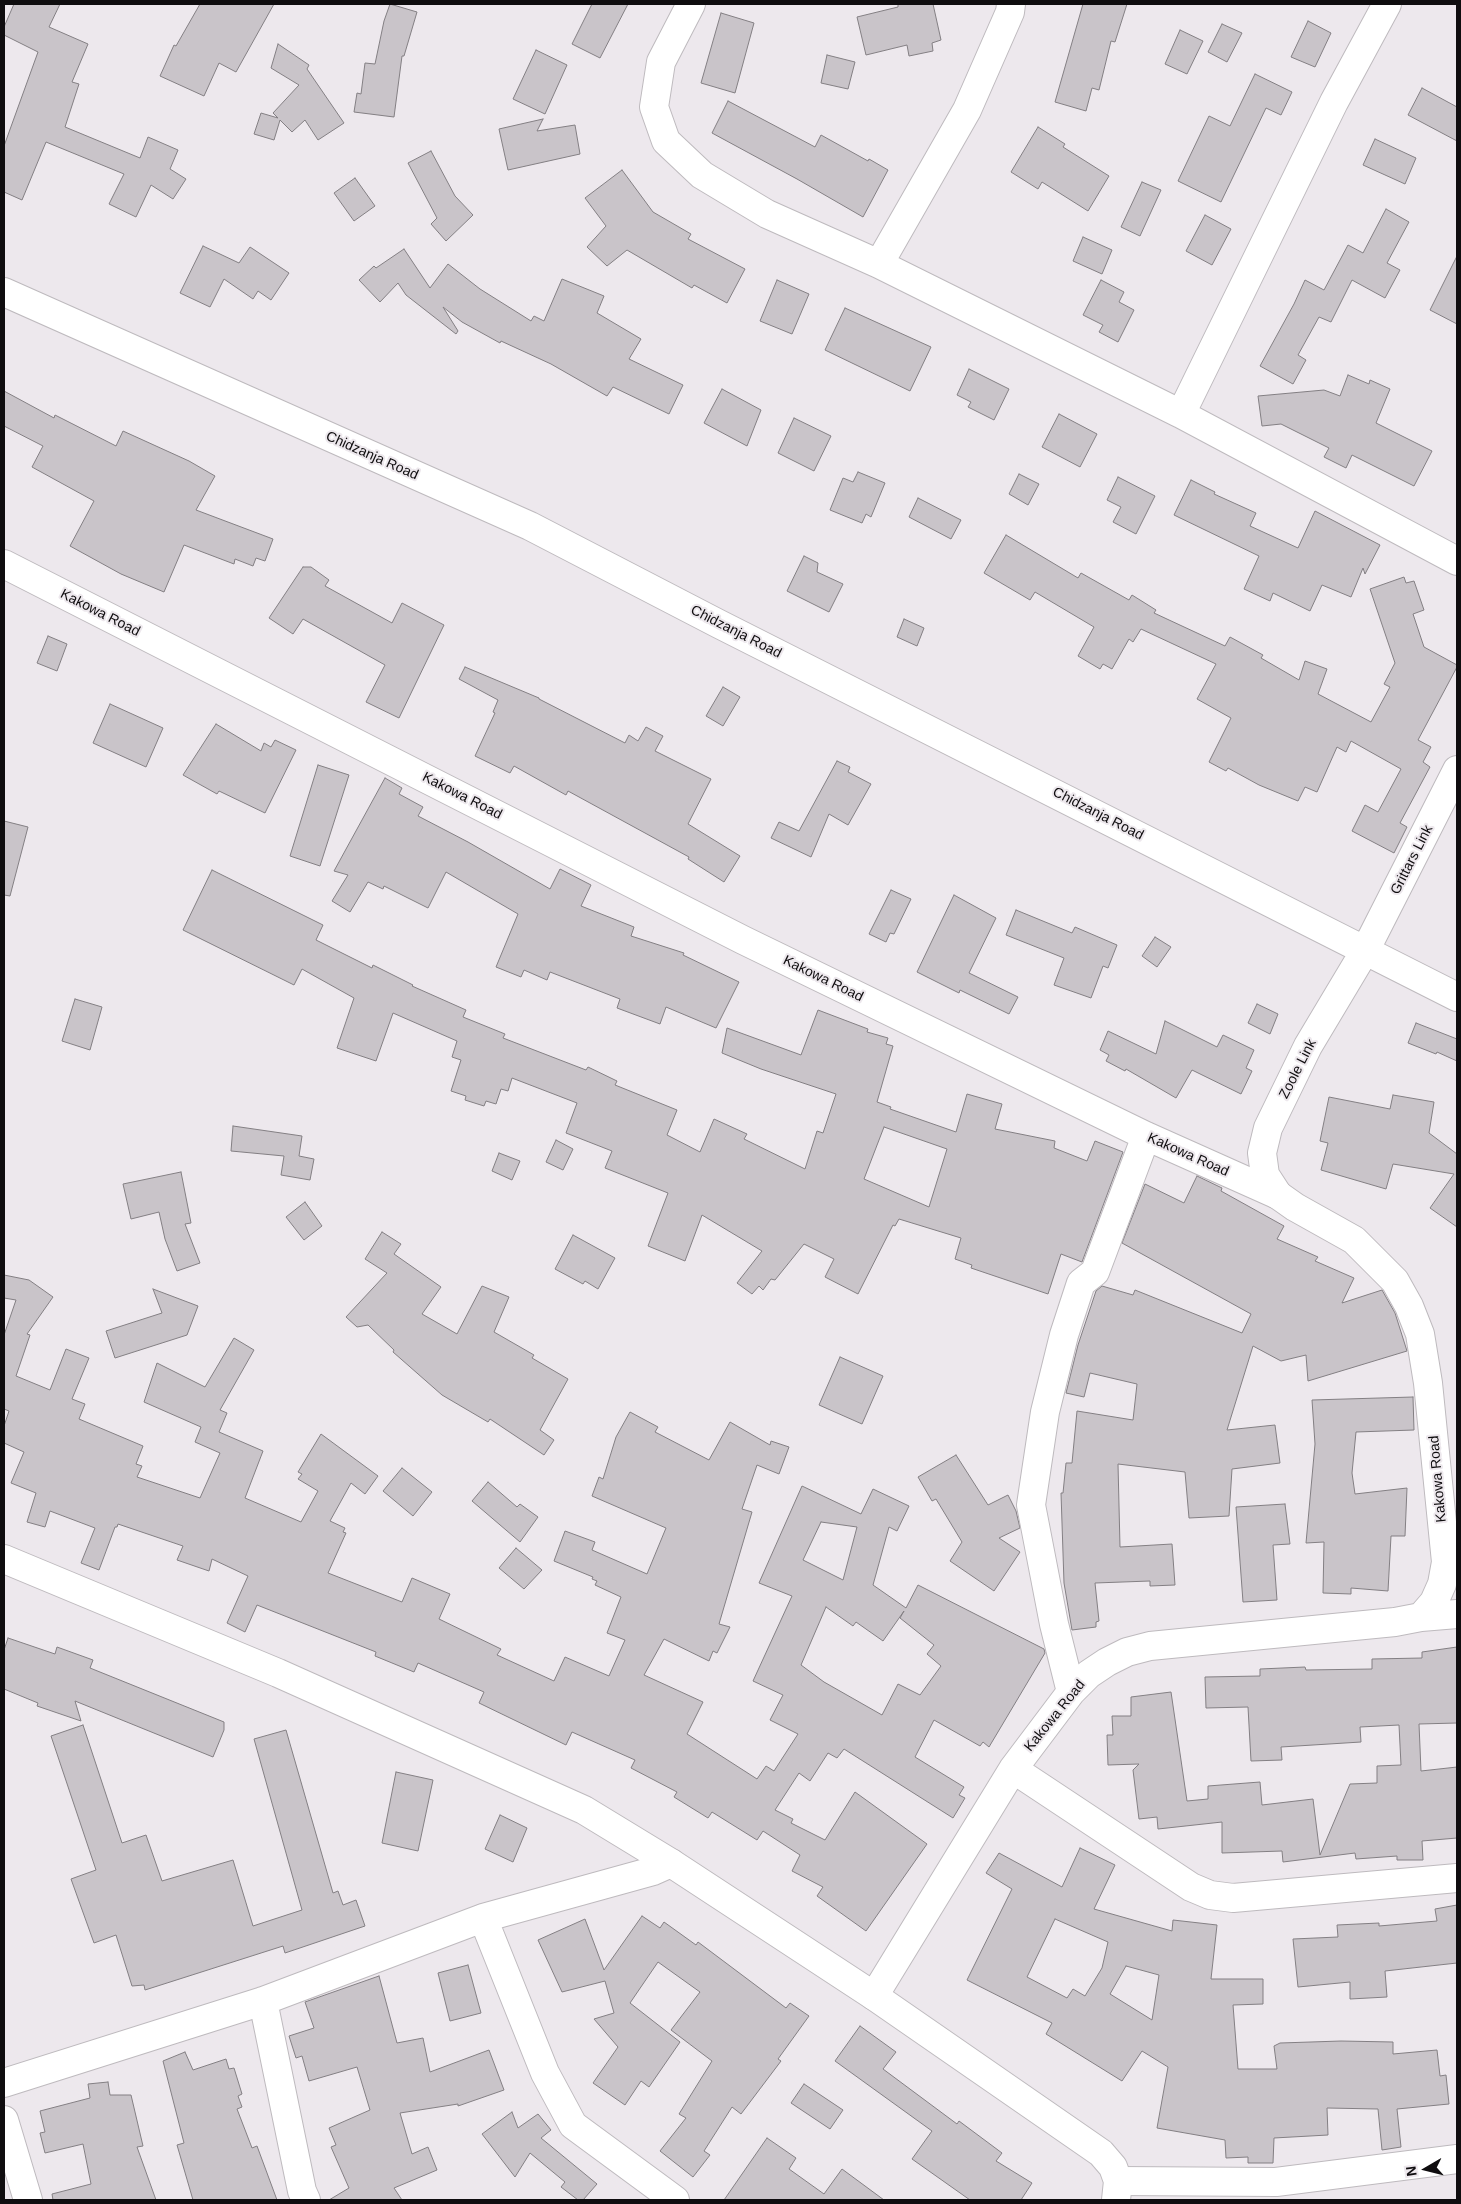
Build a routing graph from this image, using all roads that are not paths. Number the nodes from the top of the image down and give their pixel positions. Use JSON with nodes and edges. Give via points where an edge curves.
{"nodes":[{"id":1,"x":691,"y":4,"type":"edge"},
{"id":2,"x":1011,"y":4,"type":"edge"},
{"id":3,"x":1387,"y":4,"type":"edge"},
{"id":4,"x":880,"y":264,"type":"junction"},
{"id":5,"x":4,"y":292,"type":"edge"},
{"id":6,"x":1181,"y":414,"type":"junction"},
{"id":7,"x":1457,"y":561,"type":"edge"},
{"id":8,"x":4,"y":564,"type":"edge"},
{"id":9,"x":1457,"y":770,"type":"edge"},
{"id":10,"x":1366,"y":949,"type":"junction"},
{"id":11,"x":1457,"y":997,"type":"edge"},
{"id":12,"x":1146,"y":1136,"type":"junction"},
{"id":13,"x":1278,"y":1195,"type":"junction"},
{"id":14,"x":4,"y":1559,"type":"edge"},
{"id":15,"x":1457,"y":1614,"type":"edge"},
{"id":16,"x":1421,"y":1616,"type":"junction"},
{"id":17,"x":1071,"y":1692,"type":"junction"},
{"id":18,"x":1013,"y":1769,"type":"junction"},
{"id":19,"x":671,"y":1863,"type":"junction"},
{"id":20,"x":1457,"y":1878,"type":"edge"},
{"id":21,"x":484,"y":1918,"type":"junction"},
{"id":22,"x":874,"y":1996,"type":"junction"},
{"id":23,"x":263,"y":2001,"type":"junction"},
{"id":24,"x":4,"y":2083,"type":"edge"},
{"id":25,"x":4,"y":2120,"type":"edge"},
{"id":26,"x":1457,"y":2160,"type":"edge"},
{"id":27,"x":1117,"y":2191,"type":"edge"},
{"id":28,"x":28,"y":2200,"type":"edge"},
{"id":29,"x":306,"y":2200,"type":"edge"},
{"id":30,"x":675,"y":2200,"type":"edge"}],
"edges":[{"from":1,"to":4,"type":"street","via":[[661,62],[654,106],[666,141],[702,175],[768,214]]},
{"from":2,"to":4,"type":"street","via":[[967,110]]},
{"from":3,"to":6,"type":"street","via":[[1334,102]]},
{"from":4,"to":6,"type":"street"},
{"from":5,"to":10,"type":"street","name":"Chidzanja Road","via":[[530,526]]},
{"from":6,"to":7,"type":"street"},
{"from":8,"to":12,"type":"street","name":"Kakowa Road","via":[[743,940]]},
{"from":9,"to":10,"type":"street","name":"Grittars Link"},
{"from":10,"to":11,"type":"street","name":"Chidzanja Road"},
{"from":10,"to":13,"type":"street","name":"Zoole Link","via":[[1308,1046],[1268,1128],[1262,1153],[1265,1175]]},
{"from":12,"to":13,"type":"street","name":"Kakowa Road"},
{"from":12,"to":17,"type":"street","via":[[1095,1272],[1081,1283],[1070,1318],[1045,1412],[1031,1505]]},
{"from":13,"to":16,"type":"street","name":"Kakowa Road","via":[[1354,1240],[1376,1260],[1395,1281],[1420,1334],[1446,1562],[1434,1602]]},
{"from":14,"to":19,"type":"street","via":[[278,1673],[529,1784],[584,1810]]},
{"from":15,"to":16,"type":"street"},
{"from":16,"to":17,"type":"street","name":"Kakowa Road","via":[[1395,1622],[1150,1646],[1107,1662]]},
{"from":17,"to":18,"type":"street","name":"Kakowa Road"},
{"from":18,"to":20,"type":"street","via":[[1190,1887],[1210,1895],[1233,1898]]},
{"from":18,"to":22,"type":"street","name":"Kakowa Road"},
{"from":19,"to":21,"type":"street","via":[[654,1871]]},
{"from":19,"to":22,"type":"street"},
{"from":21,"to":23,"type":"street"},
{"from":21,"to":30,"type":"street","via":[[544,2073],[573,2125]]},
{"from":22,"to":27,"type":"street","via":[[1101,2153],[1113,2167]]},
{"from":23,"to":24,"type":"street"},
{"from":23,"to":29,"type":"street"},
{"from":25,"to":28,"type":"street"},
{"from":26,"to":27,"type":"street","via":[[1276,2182]]}]}
